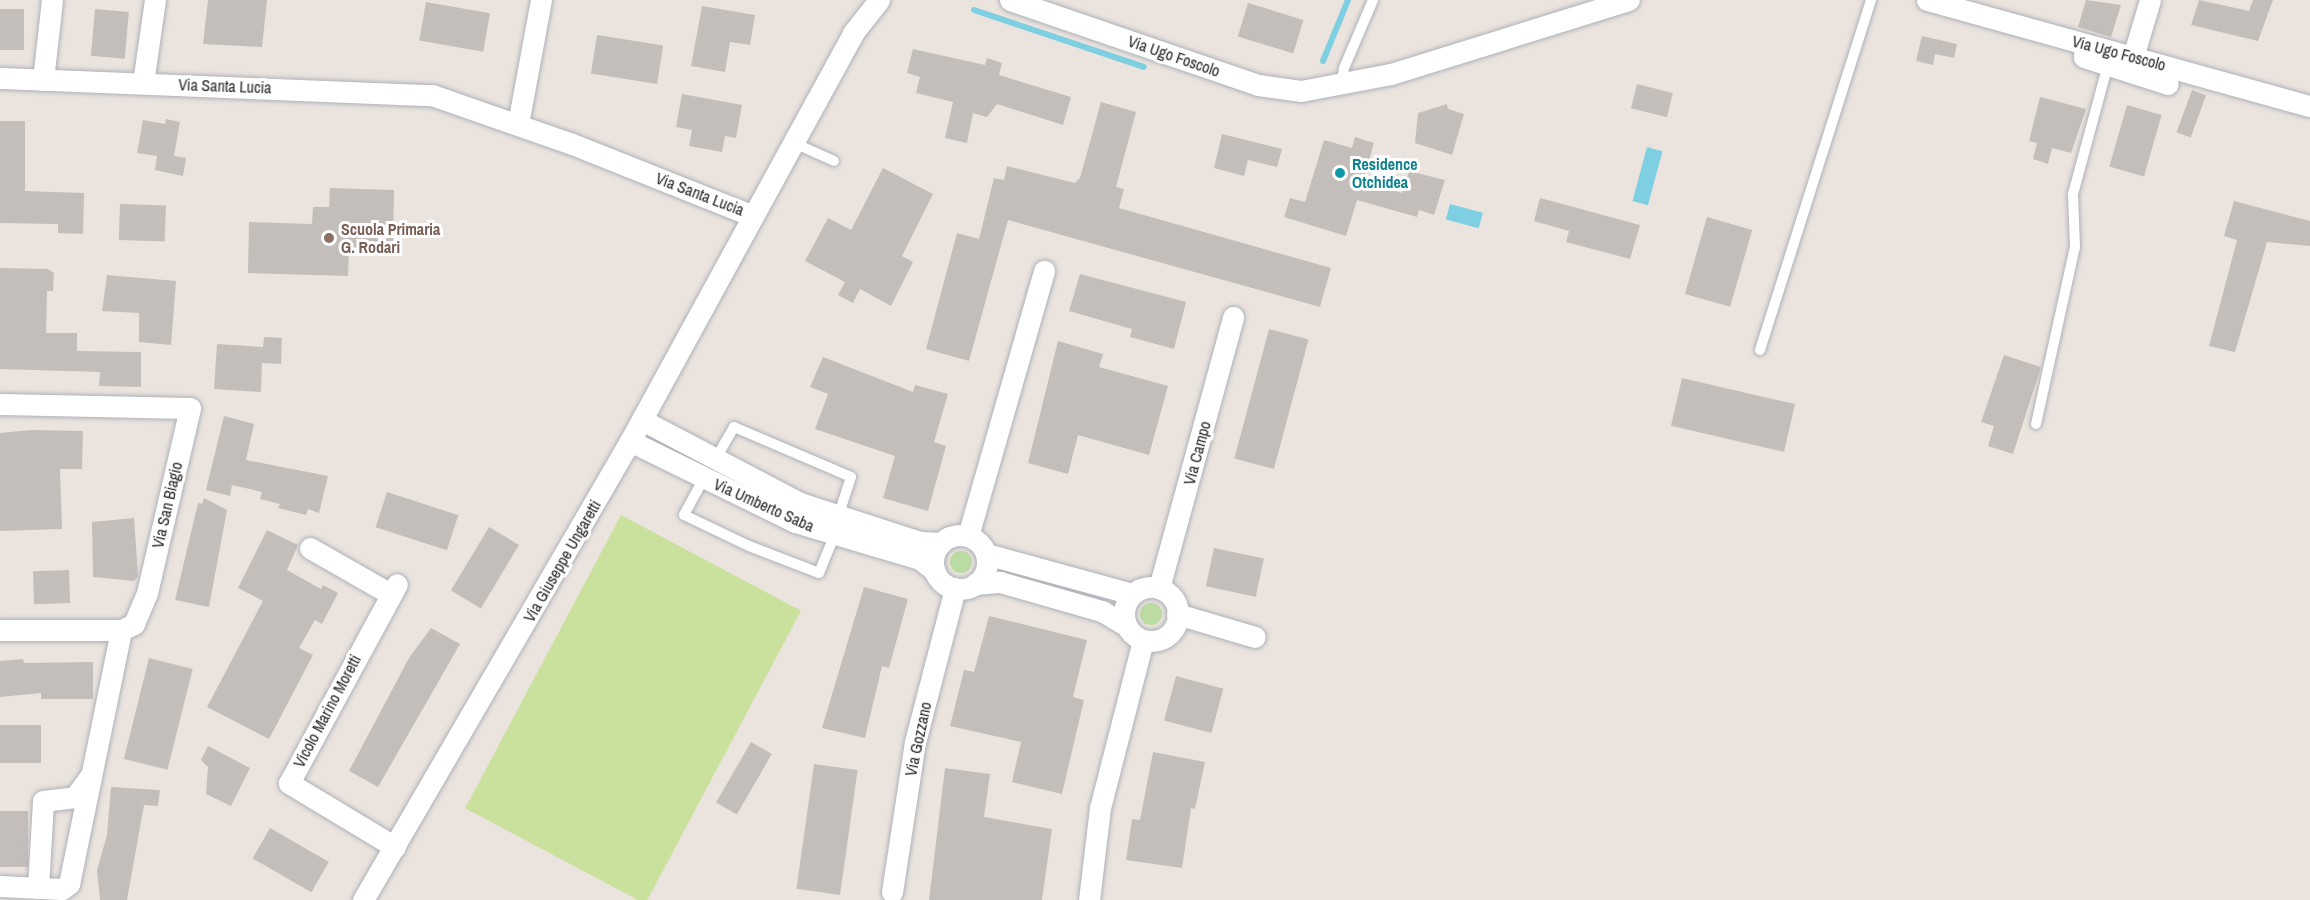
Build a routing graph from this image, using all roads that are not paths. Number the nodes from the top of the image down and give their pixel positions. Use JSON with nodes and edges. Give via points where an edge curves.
{"nodes":[{"id":1,"x":52,"y":0,"type":"edge"},
{"id":2,"x":155,"y":0,"type":"edge"},
{"id":3,"x":542,"y":0,"type":"edge"},
{"id":4,"x":879,"y":0,"type":"edge"},
{"id":5,"x":1010,"y":0,"type":"edge"},
{"id":6,"x":1373,"y":0,"type":"edge"},
{"id":7,"x":1629,"y":0,"type":"edge"},
{"id":8,"x":1871,"y":0,"type":"edge"},
{"id":9,"x":1927,"y":0,"type":"edge"},
{"id":10,"x":2150,"y":0,"type":"edge"},
{"id":11,"x":2085,"y":44,"type":"junction"},
{"id":12,"x":2133,"y":57,"type":"junction"},
{"id":13,"x":2107,"y":68,"type":"junction"},
{"id":14,"x":0,"y":78,"type":"edge"},
{"id":15,"x":43,"y":80,"type":"junction"},
{"id":16,"x":143,"y":83,"type":"junction"},
{"id":17,"x":2168,"y":84,"type":"dead end"},
{"id":18,"x":1342,"y":87,"type":"junction"},
{"id":19,"x":2310,"y":106,"type":"edge"},
{"id":20,"x":518,"y":124,"type":"junction"},
{"id":21,"x":792,"y":142,"type":"junction"},
{"id":22,"x":834,"y":161,"type":"dead end"},
{"id":23,"x":750,"y":215,"type":"junction"},
{"id":24,"x":1044,"y":272,"type":"dead end"},
{"id":25,"x":1233,"y":317,"type":"dead end"},
{"id":26,"x":1760,"y":350,"type":"dead end"},
{"id":27,"x":0,"y":404,"type":"edge"},
{"id":28,"x":642,"y":420,"type":"junction"},
{"id":29,"x":2036,"y":424,"type":"dead end"},
{"id":30,"x":630,"y":441,"type":"junction"},
{"id":31,"x":715,"y":460,"type":"junction"},
{"id":32,"x":704,"y":478,"type":"junction"},
{"id":33,"x":837,"y":525,"type":"junction"},
{"id":34,"x":968,"y":536,"type":"junction"},
{"id":35,"x":941,"y":543,"type":"junction"},
{"id":36,"x":310,"y":548,"type":"dead end"},
{"id":37,"x":986,"y":554,"type":"junction"},
{"id":38,"x":935,"y":571,"type":"junction"},
{"id":39,"x":965,"y":586,"type":"junction"},
{"id":40,"x":1159,"y":588,"type":"junction"},
{"id":41,"x":1132,"y":594,"type":"junction"},
{"id":42,"x":1177,"y":614,"type":"junction"},
{"id":43,"x":1127,"y":626,"type":"junction"},
{"id":44,"x":0,"y":630,"type":"edge"},
{"id":45,"x":121,"y":630,"type":"junction"},
{"id":46,"x":1254,"y":637,"type":"dead end"},
{"id":47,"x":1143,"y":640,"type":"junction"},
{"id":48,"x":90,"y":776,"type":"junction"},
{"id":49,"x":395,"y":847,"type":"junction"},
{"id":50,"x":0,"y":886,"type":"edge"},
{"id":51,"x":38,"y":888,"type":"junction"},
{"id":52,"x":892,"y":892,"type":"dead end"},
{"id":53,"x":363,"y":900,"type":"edge"},
{"id":54,"x":1089,"y":900,"type":"edge"}],
"edges":[{"from":1,"to":15,"type":"street"},
{"from":2,"to":16,"type":"street"},
{"from":3,"to":20,"type":"street"},
{"from":4,"to":21,"type":"street","name":"Via Santa Lucia","via":[[853,33]]},
{"from":5,"to":18,"type":"street","name":"Via Ugo Foscolo","via":[[1258,85],[1301,91]]},
{"from":6,"to":18,"type":"lane","via":[[1344,68]]},
{"from":7,"to":18,"type":"street","name":"Via Ugo Foscolo"},
{"from":8,"to":26,"type":"lane"},
{"from":9,"to":11,"type":"street","name":"Via Ugo Foscolo"},
{"from":10,"to":12,"type":"street"},
{"from":11,"to":12,"type":"street","name":"Via Ugo Foscolo"},
{"from":11,"to":13,"type":"street","via":[[2084,57]]},
{"from":12,"to":19,"type":"street","name":"Via Ugo Foscolo"},
{"from":13,"to":17,"type":"street"},
{"from":13,"to":29,"type":"lane","via":[[2073,194],[2076,247]]},
{"from":14,"to":15,"type":"street","name":"Via Santa Lucia"},
{"from":15,"to":16,"type":"street","name":"Via Santa Lucia"},
{"from":16,"to":20,"type":"street","name":"Via Santa Lucia","via":[[432,95]]},
{"from":20,"to":23,"type":"street","name":"Via Santa Lucia"},
{"from":21,"to":22,"type":"lane"},
{"from":21,"to":23,"type":"street","name":"Via Santa Lucia"},
{"from":23,"to":28,"type":"street","name":"Via Giuseppe Ungaretti"},
{"from":24,"to":34,"type":"street"},
{"from":25,"to":40,"type":"street","name":"Via Campo"},
{"from":27,"to":45,"type":"street","name":"Via San Biagio","via":[[190,408],[147,593],[134,624]]},
{"from":28,"to":30,"type":"street","name":"Via Giuseppe Ungaretti"},
{"from":28,"to":31,"type":"street","name":"Via Umberto Saba"},
{"from":30,"to":32,"type":"street","name":"Via Umberto Saba"},
{"from":30,"to":49,"type":"street","name":"Via Giuseppe Ungaretti"},
{"from":31,"to":33,"type":"street","name":"Via Umberto Saba"},
{"from":31,"to":33,"type":"lane","via":[[734,427],[851,477]]},
{"from":32,"to":33,"type":"street","name":"Via Umberto Saba","via":[[795,522]]},
{"from":32,"to":33,"type":"lane","via":[[684,515],[819,573]]},
{"from":33,"to":35,"type":"street","name":"Via Umberto Saba"},
{"from":33,"to":38,"type":"street","name":"Via Umberto Saba","via":[[920,559]]},
{"from":34,"to":35,"type":"street","via":[[954,536]]},
{"from":34,"to":37,"type":"street"},
{"from":35,"to":38,"type":"street","via":[[934,556]]},
{"from":36,"to":49,"type":"street","name":"Vicolo Marino Moretti","via":[[393,589],[289,783]]},
{"from":37,"to":39,"type":"street","via":[[987,568]]},
{"from":37,"to":41,"type":"street"},
{"from":38,"to":39,"type":"street"},
{"from":39,"to":43,"type":"street","via":[[1000,582],[1102,611]]},
{"from":39,"to":52,"type":"street","name":"Via Gozzano","via":[[915,742]]},
{"from":40,"to":41,"type":"street","via":[[1145,588]]},
{"from":40,"to":42,"type":"street","via":[[1174,600]]},
{"from":41,"to":43,"type":"street","via":[[1124,609]]},
{"from":42,"to":46,"type":"street"},
{"from":42,"to":47,"type":"street","via":[[1169,633]]},
{"from":43,"to":47,"type":"street"},
{"from":44,"to":45,"type":"street"},
{"from":45,"to":48,"type":"street"},
{"from":47,"to":54,"type":"street","via":[[1100,808]]},
{"from":48,"to":51,"type":"street","via":[[69,884],[62,889]]},
{"from":48,"to":51,"type":"street","via":[[81,794],[43,801]]},
{"from":49,"to":53,"type":"street","name":"Via Giuseppe Ungaretti"},
{"from":50,"to":51,"type":"street"}]}
